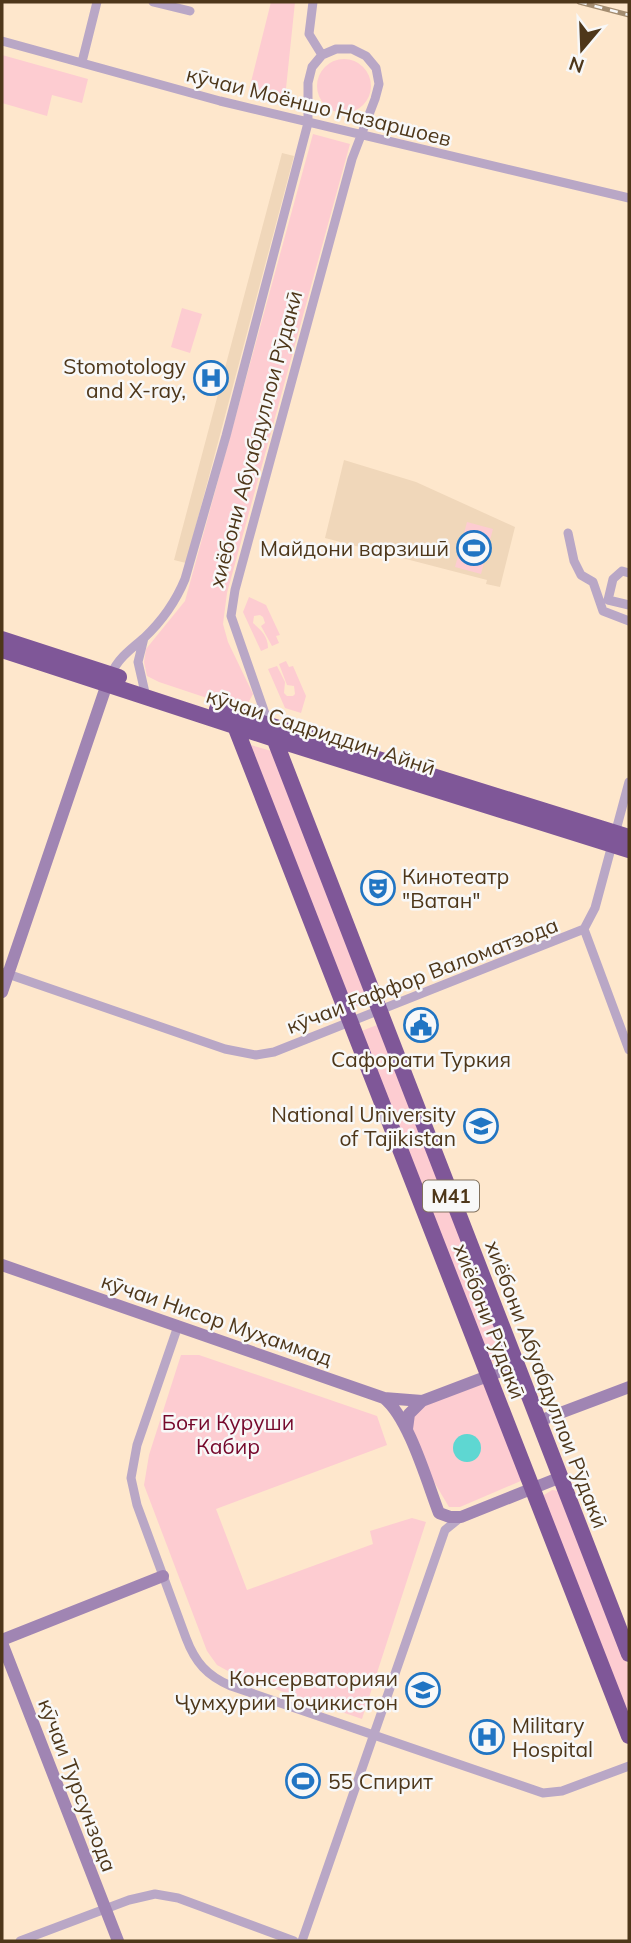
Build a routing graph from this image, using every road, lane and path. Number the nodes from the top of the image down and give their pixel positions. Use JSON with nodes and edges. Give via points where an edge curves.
{"nodes":[{"id":1,"x":97,"y":2,"type":"edge"},
{"id":2,"x":153,"y":2,"type":"edge"},
{"id":3,"x":313,"y":2,"type":"edge"},
{"id":4,"x":190,"y":11,"type":"dead end"},
{"id":5,"x":2,"y":41,"type":"edge"},
{"id":6,"x":322,"y":55,"type":"junction"},
{"id":7,"x":82,"y":62,"type":"junction"},
{"id":8,"x":308,"y":123,"type":"junction"},
{"id":9,"x":359,"y":135,"type":"junction"},
{"id":10,"x":629,"y":198,"type":"edge"},
{"id":11,"x":568,"y":533,"type":"dead end"},
{"id":12,"x":629,"y":572,"type":"edge"},
{"id":13,"x":629,"y":605,"type":"edge"},
{"id":14,"x":629,"y":621,"type":"edge"},
{"id":15,"x":145,"y":637,"type":"junction"},
{"id":16,"x":2,"y":639,"type":"edge"},
{"id":17,"x":2,"y":650,"type":"edge"},
{"id":18,"x":40,"y":657,"type":"junction"},
{"id":19,"x":109,"y":679,"type":"junction"},
{"id":20,"x":144,"y":691,"type":"junction"},
{"id":21,"x":235,"y":726,"type":"junction"},
{"id":22,"x":271,"y":732,"type":"junction"},
{"id":23,"x":629,"y":782,"type":"edge"},
{"id":24,"x":619,"y":838,"type":"edge"},
{"id":25,"x":629,"y":849,"type":"edge"},
{"id":26,"x":584,"y":929,"type":"junction"},
{"id":27,"x":5,"y":973,"type":"edge"},
{"id":28,"x":2,"y":992,"type":"edge"},
{"id":29,"x":379,"y":1009,"type":"junction"},
{"id":30,"x":350,"y":1021,"type":"junction"},
{"id":31,"x":629,"y":1050,"type":"edge"},
{"id":32,"x":2,"y":1265,"type":"edge"},
{"id":33,"x":178,"y":1326,"type":"junction"},
{"id":34,"x":517,"y":1365,"type":"junction"},
{"id":35,"x":488,"y":1375,"type":"junction"},
{"id":36,"x":629,"y":1387,"type":"edge"},
{"id":37,"x":384,"y":1398,"type":"junction"},
{"id":38,"x":422,"y":1401,"type":"junction"},
{"id":39,"x":539,"y":1421,"type":"junction"},
{"id":40,"x":407,"y":1430,"type":"junction"},
{"id":41,"x":561,"y":1477,"type":"junction"},
{"id":42,"x":532,"y":1488,"type":"junction"},
{"id":43,"x":439,"y":1513,"type":"junction"},
{"id":44,"x":461,"y":1517,"type":"junction"},
{"id":45,"x":445,"y":1530,"type":"junction"},
{"id":46,"x":163,"y":1576,"type":"junction"},
{"id":47,"x":2,"y":1642,"type":"edge"},
{"id":48,"x":629,"y":1654,"type":"edge"},
{"id":49,"x":375,"y":1735,"type":"junction"},
{"id":50,"x":629,"y":1736,"type":"edge"},
{"id":51,"x":629,"y":1766,"type":"edge"},
{"id":52,"x":106,"y":1910,"type":"junction"},
{"id":53,"x":20,"y":1941,"type":"edge"},
{"id":54,"x":118,"y":1941,"type":"edge"},
{"id":55,"x":294,"y":1941,"type":"edge"},
{"id":56,"x":302,"y":1941,"type":"edge"}],
"edges":[{"from":1,"to":7,"type":"street"},
{"from":2,"to":4,"type":"street"},
{"from":3,"to":6,"type":"street","via":[[309,34]]},
{"from":5,"to":7,"type":"street","name":"кӯчаи Моёншо Назаршоев"},
{"from":6,"to":8,"type":"street","name":"хиёбони Абуабдуллои Рӯдакӣ","via":[[312,67],[308,83]]},
{"from":6,"to":9,"type":"street","name":"хиёбони Абуабдуллои Рӯдакӣ","via":[[352,49],[376,68],[379,84]]},
{"from":7,"to":8,"type":"street","name":"кӯчаи Моёншо Назаршоев"},
{"from":8,"to":9,"type":"street","name":"кӯчаи Моёншо Назаршоев"},
{"from":8,"to":15,"type":"street","name":"хиёбони Абуабдуллои Рӯдакӣ","via":[[185,579],[177,597]]},
{"from":9,"to":10,"type":"street","name":"кӯчаи Моёншо Назаршоев"},
{"from":9,"to":22,"type":"street","name":"хиёбони Абуабдуллои Рӯдакӣ","via":[[234,590],[231,616]]},
{"from":11,"to":14,"type":"street","via":[[573,561],[593,582],[603,611]]},
{"from":12,"to":13,"type":"street","via":[[622,571],[613,579],[608,600]]},
{"from":15,"to":19,"type":"street","name":"хиёбони Абуабдуллои Рӯдакӣ","via":[[117,663]]},
{"from":15,"to":20,"type":"street","via":[[138,662]]},
{"from":16,"to":18,"type":"highway","name":"кӯчаи Садриддин Айнӣ"},
{"from":17,"to":18,"type":"highway","name":"кӯчаи Садриддин Айнӣ"},
{"from":18,"to":19,"type":"highway","name":"кӯчаи Садриддин Айнӣ"},
{"from":19,"to":20,"type":"highway","name":"кӯчаи Садриддин Айнӣ"},
{"from":19,"to":27,"type":"street"},
{"from":20,"to":21,"type":"highway","name":"кӯчаи Садриддин Айнӣ"},
{"from":20,"to":22,"type":"highway","name":"кӯчаи Садриддин Айнӣ"},
{"from":21,"to":22,"type":"highway","name":"кӯчаи Садриддин Айнӣ"},
{"from":21,"to":30,"type":"highway","name":"хиёбони Рӯдакӣ","number":"M41"},
{"from":22,"to":24,"type":"highway","name":"кӯчаи Садриддин Айнӣ"},
{"from":22,"to":29,"type":"highway","name":"хиёбони Абуабдуллои Рӯдакӣ","number":"M41"},
{"from":23,"to":24,"type":"street","name":"кӯчаи Ғаффор Валоматзода"},
{"from":24,"to":25,"type":"highway","name":"кӯчаи Садриддин Айнӣ"},
{"from":24,"to":26,"type":"street","name":"кӯчаи Ғаффор Валоматзода"},
{"from":26,"to":29,"type":"street","name":"кӯчаи Ғаффор Валоматзода"},
{"from":26,"to":31,"type":"street"},
{"from":27,"to":28,"type":"street"},
{"from":27,"to":30,"type":"street","name":"кӯчаи Ғаффор Валоматзода","via":[[243,1054],[274,1052]]},
{"from":29,"to":30,"type":"street","name":"кӯчаи Ғаффор Валоматзода"},
{"from":29,"to":34,"type":"highway","name":"хиёбони Абуабдуллои Рӯдакӣ","number":"M41"},
{"from":30,"to":35,"type":"highway","name":"хиёбони Рӯдакӣ","number":"M41"},
{"from":32,"to":33,"type":"street","name":"кӯчаи Нисор Муҳаммад"},
{"from":33,"to":37,"type":"street","name":"кӯчаи Нисор Муҳаммад"},
{"from":33,"to":46,"type":"street","via":[[139,1437],[131,1474]]},
{"from":34,"to":35,"type":"street","name":"кӯчаи Нисор Муҳаммад"},
{"from":34,"to":39,"type":"highway","name":"хиёбони Абуабдуллои Рӯдакӣ","number":"M41"},
{"from":35,"to":38,"type":"street","name":"кӯчаи Нисор Муҳаммад"},
{"from":35,"to":42,"type":"highway","name":"хиёбони Рӯдакӣ","number":"M41"},
{"from":36,"to":39,"type":"street"},
{"from":37,"to":38,"type":"street","name":"кӯчаи Нисор Муҳаммад"},
{"from":37,"to":40,"type":"street"},
{"from":38,"to":40,"type":"street","via":[[409,1414]]},
{"from":39,"to":41,"type":"highway","name":"хиёбони Абуабдуллои Рӯдакӣ","number":"M41"},
{"from":40,"to":43,"type":"street"},
{"from":41,"to":42,"type":"street"},
{"from":41,"to":48,"type":"highway","name":"хиёбони Абуабдуллои Рӯдакӣ","number":"M41"},
{"from":42,"to":44,"type":"street"},
{"from":42,"to":50,"type":"highway","name":"хиёбони Рӯдакӣ","number":"M41"},
{"from":43,"to":44,"type":"street"},
{"from":43,"to":45,"type":"street"},
{"from":44,"to":45,"type":"street"},
{"from":45,"to":49,"type":"street"},
{"from":46,"to":47,"type":"street"},
{"from":46,"to":49,"type":"street","via":[[193,1655],[209,1675]]},
{"from":47,"to":52,"type":"street","name":"кӯчаи Турсунзода"},
{"from":49,"to":51,"type":"street","via":[[543,1793],[562,1791]]},
{"from":49,"to":56,"type":"street"},
{"from":52,"to":53,"type":"street"},
{"from":52,"to":54,"type":"street","name":"кӯчаи Турсунзода"},
{"from":52,"to":55,"type":"street","via":[[143,1896],[164,1895]]}]}
